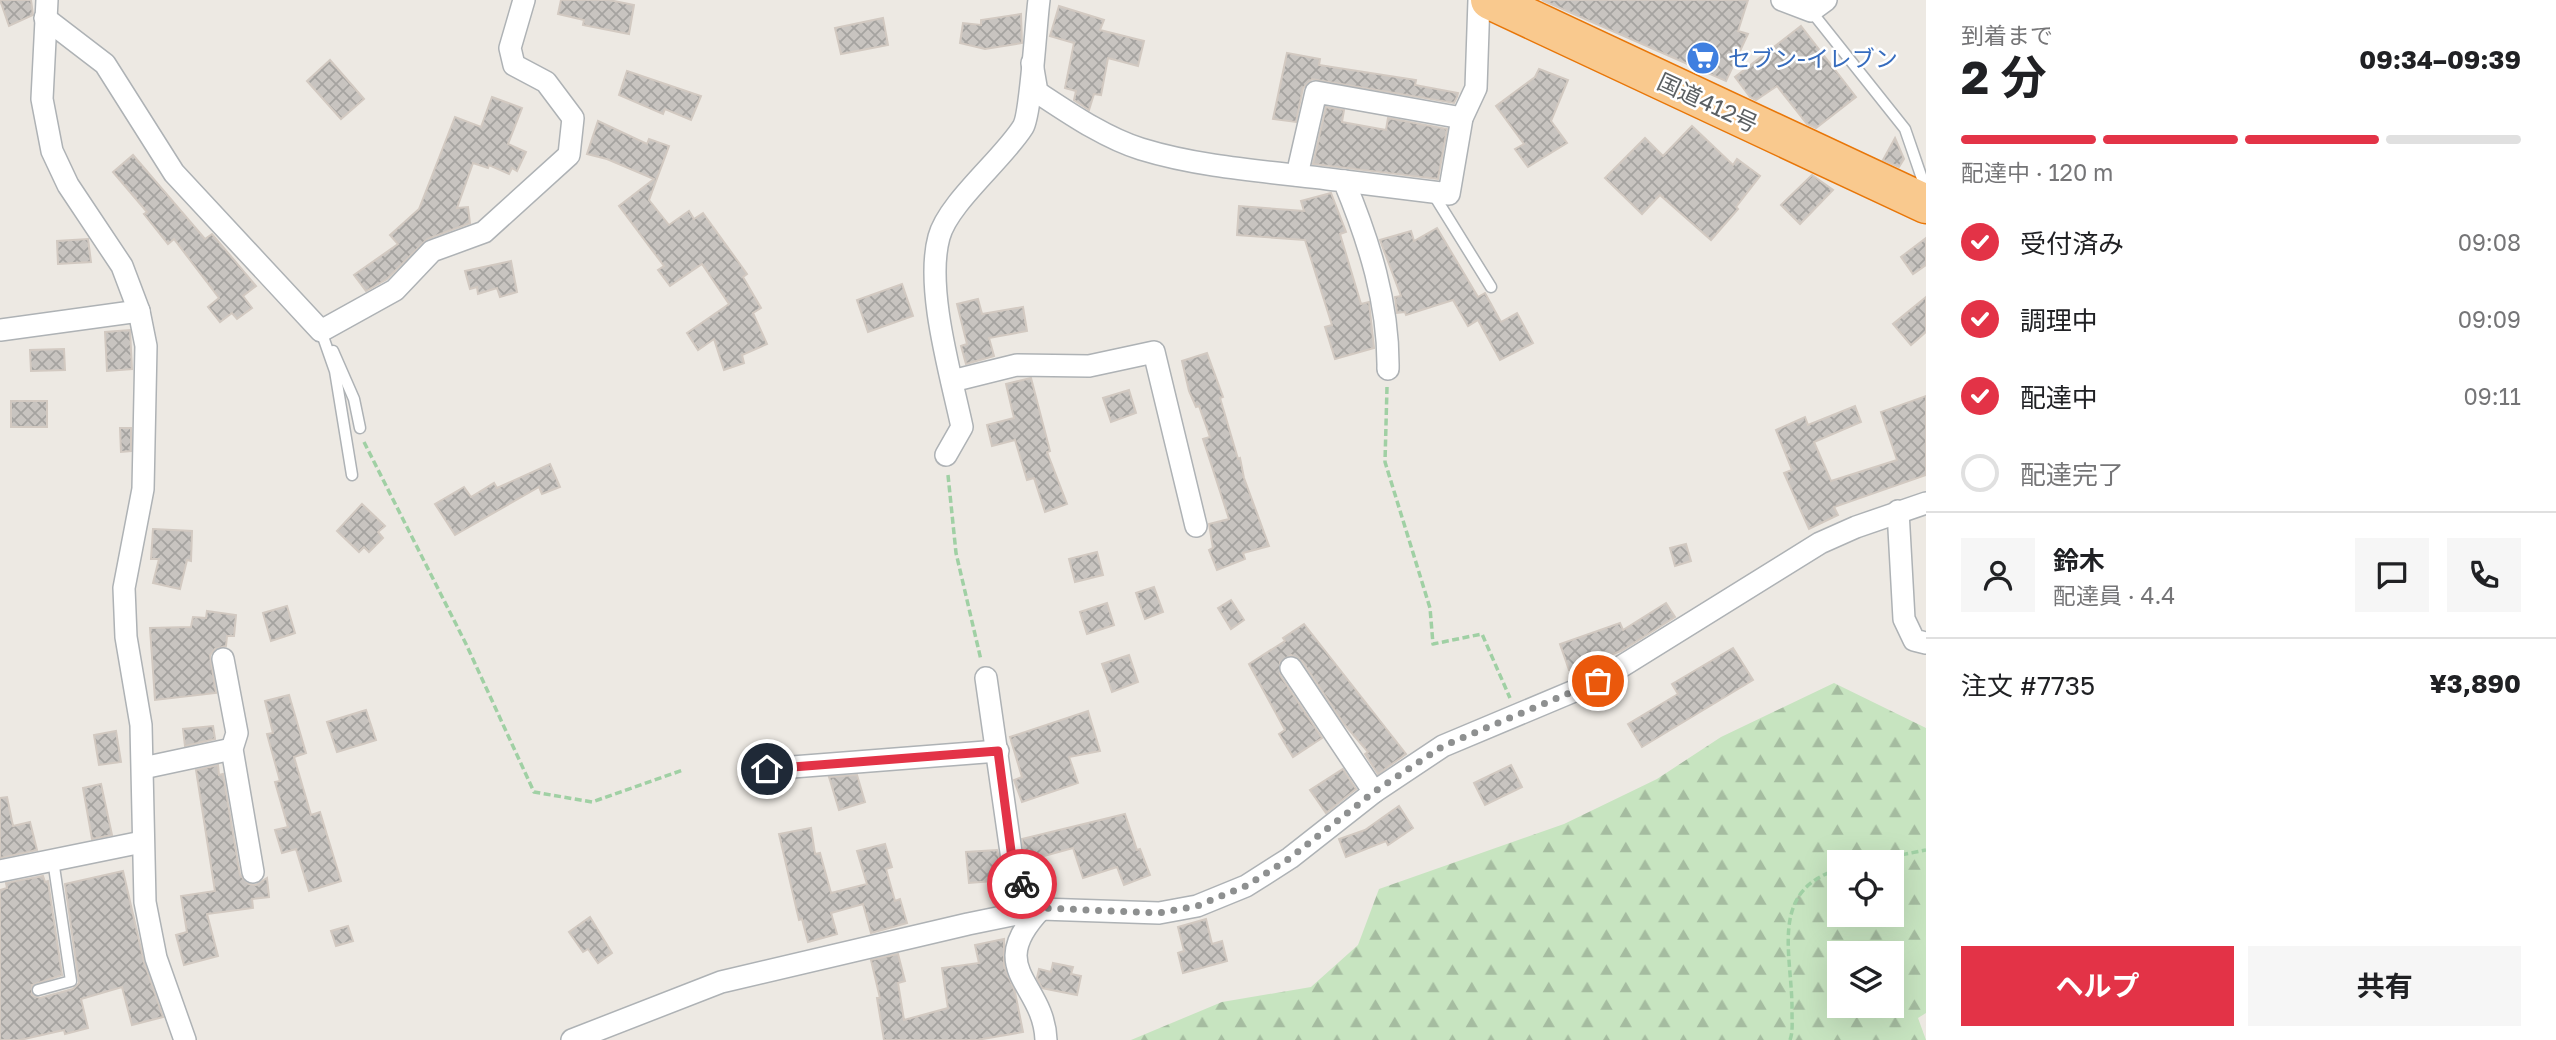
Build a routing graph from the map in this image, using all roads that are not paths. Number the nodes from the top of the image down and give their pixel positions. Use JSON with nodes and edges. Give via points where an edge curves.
{"nodes":[{"id":1,"x":524,"y":0,"type":"edge"},
{"id":2,"x":1039,"y":0,"type":"edge"},
{"id":3,"x":1479,"y":0,"type":"edge"},
{"id":4,"x":1490,"y":0,"type":"edge"},
{"id":5,"x":1782,"y":0,"type":"edge"},
{"id":6,"x":1818,"y":5,"type":"edge"},
{"id":7,"x":46,"y":9,"type":"edge"},
{"id":8,"x":1032,"y":63,"type":"junction"},
{"id":9,"x":1462,"y":118,"type":"junction"},
{"id":10,"x":1297,"y":175,"type":"junction"},
{"id":11,"x":1344,"y":181,"type":"junction"},
{"id":12,"x":1926,"y":190,"type":"edge"},
{"id":13,"x":1432,"y":192,"type":"junction"},
{"id":14,"x":1926,"y":204,"type":"edge"},
{"id":15,"x":1491,"y":287,"type":"dead end"},
{"id":16,"x":139,"y":311,"type":"junction"},
{"id":17,"x":0,"y":330,"type":"edge"},
{"id":18,"x":321,"y":331,"type":"junction"},
{"id":19,"x":1388,"y":369,"type":"road end"},
{"id":20,"x":952,"y":381,"type":"junction"},
{"id":21,"x":360,"y":428,"type":"road end"},
{"id":22,"x":946,"y":456,"type":"road end"},
{"id":23,"x":352,"y":475,"type":"dead end"},
{"id":24,"x":1926,"y":503,"type":"edge"},
{"id":25,"x":1898,"y":511,"type":"junction"},
{"id":26,"x":1196,"y":526,"type":"dead end"},
{"id":27,"x":1926,"y":643,"type":"edge"},
{"id":28,"x":223,"y":659,"type":"dead end"},
{"id":29,"x":1291,"y":668,"type":"dead end"},
{"id":30,"x":986,"y":678,"type":"road end"},
{"id":31,"x":232,"y":749,"type":"junction"},
{"id":32,"x":998,"y":751,"type":"junction"},
{"id":33,"x":144,"y":768,"type":"junction"},
{"id":34,"x":767,"y":769,"type":"dead end"},
{"id":35,"x":1374,"y":792,"type":"junction"},
{"id":36,"x":142,"y":842,"type":"junction"},
{"id":37,"x":53,"y":860,"type":"junction"},
{"id":38,"x":0,"y":870,"type":"edge"},
{"id":39,"x":253,"y":872,"type":"dead end"},
{"id":40,"x":1041,"y":908,"type":"junction"},
{"id":41,"x":38,"y":989,"type":"dead end"},
{"id":42,"x":185,"y":1040,"type":"edge"},
{"id":43,"x":572,"y":1040,"type":"edge"},
{"id":44,"x":1046,"y":1040,"type":"edge"}],
"edges":[{"from":1,"to":18,"type":"street","via":[[510,48],[514,65],[546,82],[573,118],[569,155],[484,232],[432,251],[395,290]]},
{"from":2,"to":8,"type":"street"},
{"from":3,"to":9,"type":"street","via":[[1476,89]]},
{"from":4,"to":14,"type":"highway","name":"国道412号"},
{"from":5,"to":6,"type":"street"},
{"from":6,"to":12,"type":"lane","via":[[1905,129]]},
{"from":7,"to":16,"type":"street","via":[[42,99],[51,151],[122,267]]},
{"from":7,"to":18,"type":"street","via":[[105,64],[174,173]]},
{"from":8,"to":10,"type":"street","via":[[1037,92],[1140,149]]},
{"from":8,"to":20,"type":"street","via":[[1025,124],[954,210],[939,236],[936,269],[942,337]]},
{"from":9,"to":10,"type":"street","via":[[1316,92]]},
{"from":9,"to":13,"type":"street","via":[[1449,194]]},
{"from":10,"to":11,"type":"street"},
{"from":11,"to":13,"type":"street"},
{"from":11,"to":19,"type":"street","via":[[1370,245],[1388,342]]},
{"from":13,"to":15,"type":"lane"},
{"from":16,"to":17,"type":"street"},
{"from":16,"to":33,"type":"street","via":[[146,346],[144,489],[124,587],[126,637]]},
{"from":18,"to":21,"type":"lane","via":[[342,366]]},
{"from":18,"to":23,"type":"lane","via":[[335,370]]},
{"from":20,"to":22,"type":"street","via":[[962,427]]},
{"from":20,"to":26,"type":"street","via":[[1017,365],[1089,366],[1154,352]]},
{"from":24,"to":25,"type":"street"},
{"from":25,"to":27,"type":"street","via":[[1905,619],[1914,640]]},
{"from":25,"to":35,"type":"street","via":[[1820,543],[1598,681],[1443,746]]},
{"from":28,"to":31,"type":"street","via":[[237,733]]},
{"from":29,"to":35,"type":"street"},
{"from":30,"to":32,"type":"street"},
{"from":31,"to":33,"type":"street"},
{"from":31,"to":39,"type":"street"},
{"from":32,"to":34,"type":"street"},
{"from":32,"to":40,"type":"street","via":[[1013,866]]},
{"from":33,"to":36,"type":"street"},
{"from":35,"to":40,"type":"street","via":[[1290,858],[1246,886],[1197,906],[1159,913]]},
{"from":36,"to":37,"type":"street"},
{"from":36,"to":42,"type":"street","via":[[145,902],[156,958]]},
{"from":37,"to":38,"type":"street"},
{"from":37,"to":41,"type":"lane","via":[[71,981]]},
{"from":40,"to":43,"type":"street","via":[[721,982]]},
{"from":40,"to":44,"type":"street","via":[[1024,927],[1015,961],[1046,1025]]}]}
